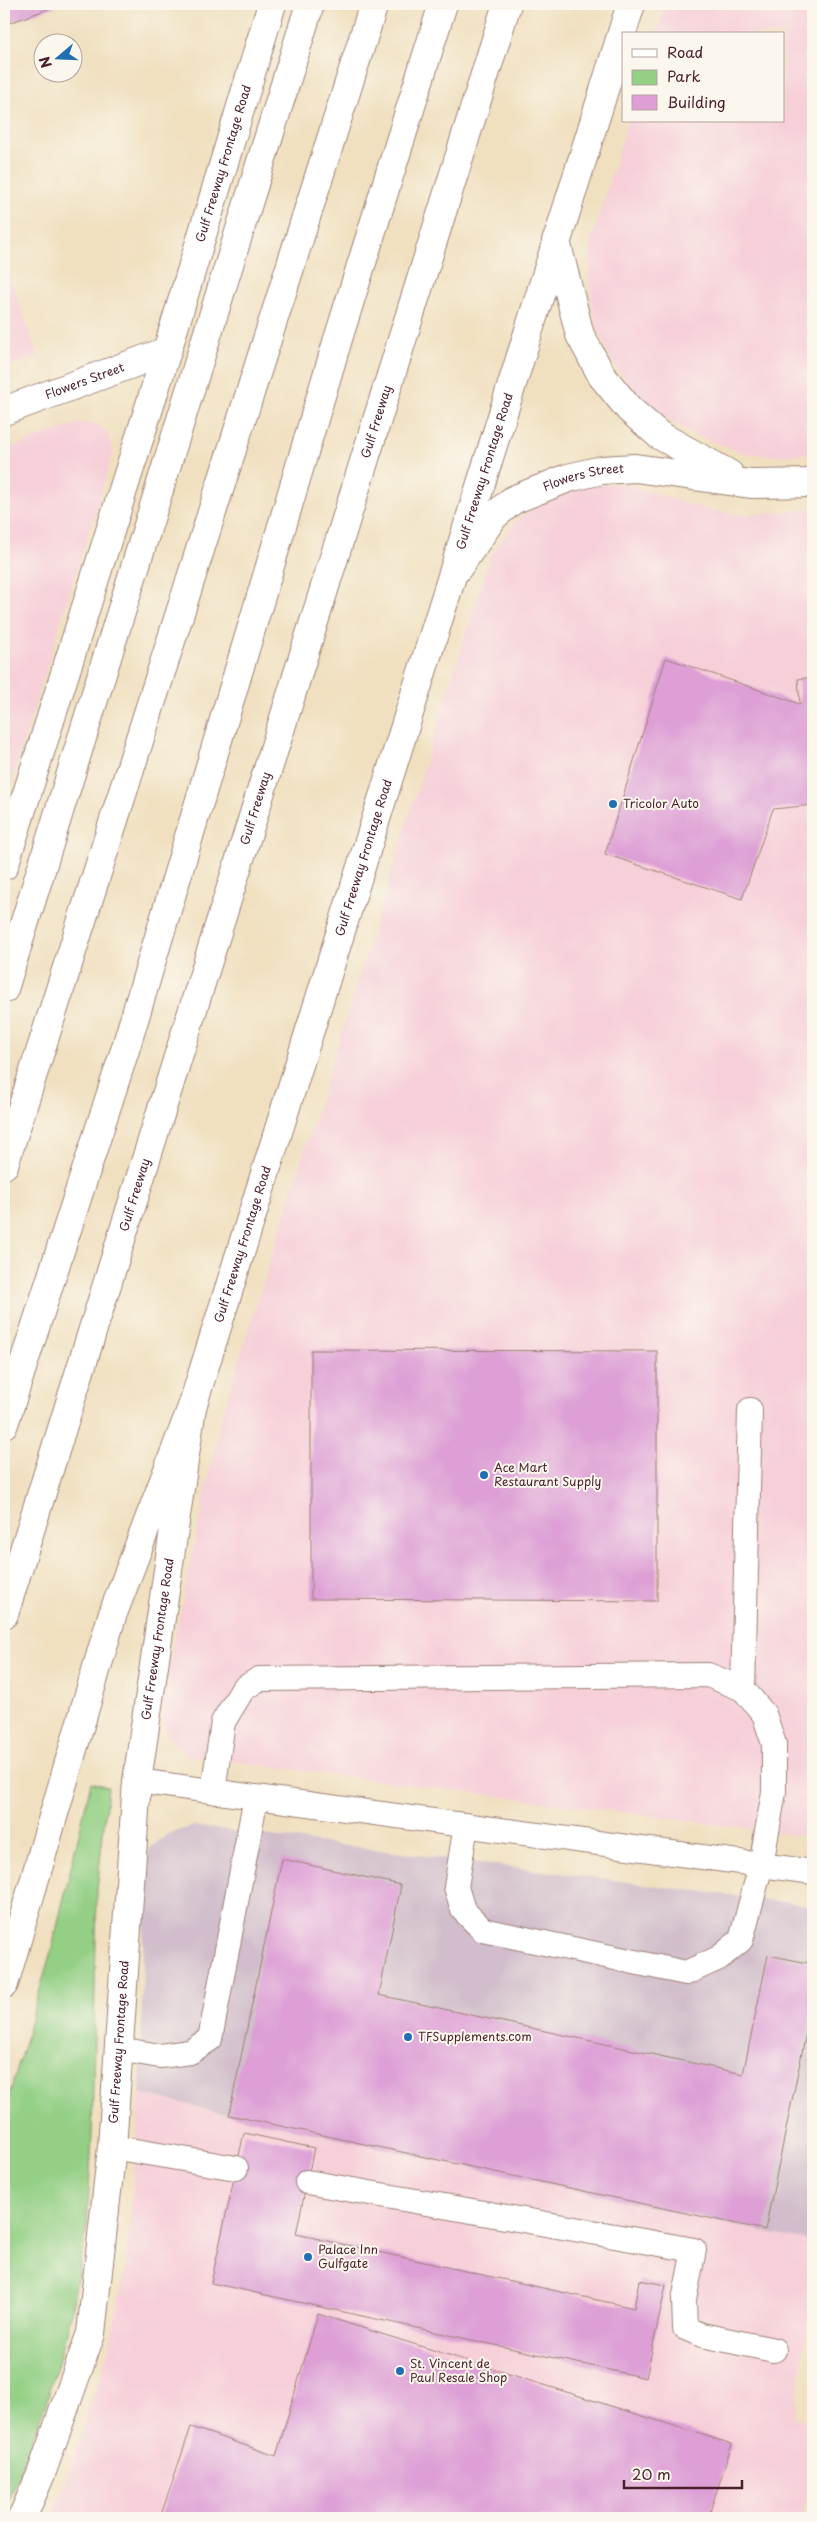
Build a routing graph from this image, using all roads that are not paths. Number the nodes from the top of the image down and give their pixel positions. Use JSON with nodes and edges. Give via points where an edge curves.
{"nodes":[{"id":1,"x":272,"y":4,"type":"edge"},
{"id":2,"x":310,"y":4,"type":"edge"},
{"id":3,"x":374,"y":4,"type":"edge"},
{"id":4,"x":443,"y":4,"type":"edge"},
{"id":5,"x":507,"y":4,"type":"edge"},
{"id":6,"x":631,"y":4,"type":"edge"},
{"id":7,"x":622,"y":32,"type":"edge"},
{"id":8,"x":622,"y":32,"type":"edge"},
{"id":9,"x":556,"y":241,"type":"junction"},
{"id":10,"x":167,"y":351,"type":"junction"},
{"id":11,"x":4,"y":411,"type":"edge"},
{"id":12,"x":813,"y":483,"type":"edge"},
{"id":13,"x":751,"y":484,"type":"junction"},
{"id":14,"x":453,"y":575,"type":"junction"},
{"id":15,"x":4,"y":866,"type":"edge"},
{"id":16,"x":4,"y":989,"type":"edge"},
{"id":17,"x":4,"y":1165,"type":"edge"},
{"id":18,"x":192,"y":1407,"type":"junction"},
{"id":19,"x":750,"y":1410,"type":"dead end"},
{"id":20,"x":4,"y":1424,"type":"edge"},
{"id":21,"x":4,"y":1614,"type":"edge"},
{"id":22,"x":743,"y":1689,"type":"junction"},
{"id":23,"x":137,"y":1781,"type":"junction"},
{"id":24,"x":214,"y":1791,"type":"junction"},
{"id":25,"x":256,"y":1797,"type":"junction"},
{"id":26,"x":466,"y":1825,"type":"junction"},
{"id":27,"x":761,"y":1865,"type":"junction"},
{"id":28,"x":813,"y":1872,"type":"edge"},
{"id":29,"x":6,"y":1977,"type":"edge"},
{"id":30,"x":118,"y":2049,"type":"junction"},
{"id":31,"x":112,"y":2147,"type":"junction"},
{"id":32,"x":236,"y":2168,"type":"dead end"},
{"id":33,"x":307,"y":2182,"type":"dead end"},
{"id":34,"x":774,"y":2350,"type":"dead end"},
{"id":35,"x":22,"y":2518,"type":"edge"}],
"edges":[{"from":1,"to":10,"type":"main road","name":"Gulf Freeway Frontage Road"},
{"from":2,"to":16,"type":"main road"},
{"from":3,"to":17,"type":"main road"},
{"from":4,"to":20,"type":"main road","via":[[338,339],[125,1050]]},
{"from":5,"to":21,"type":"main road","name":"Gulf Freeway"},
{"from":6,"to":8,"type":"main road","name":"Gulf Freeway Frontage Road"},
{"from":7,"to":9,"type":"main road","name":"Gulf Freeway Frontage Road"},
{"from":9,"to":13,"type":"main road","name":"Flowers Street","via":[[580,335],[613,390],[629,409],[660,435]]},
{"from":9,"to":14,"type":"main road","name":"Gulf Freeway Frontage Road"},
{"from":10,"to":11,"type":"main road","name":"Flowers Street"},
{"from":10,"to":15,"type":"main road","name":"Gulf Freeway Frontage Road"},
{"from":12,"to":13,"type":"main road","name":"Flowers Street"},
{"from":13,"to":14,"type":"main road","name":"Flowers Street","via":[[635,468],[602,470],[568,478],[513,500],[494,516]]},
{"from":14,"to":18,"type":"main road","name":"Gulf Freeway Frontage Road"},
{"from":18,"to":23,"type":"main road","name":"Gulf Freeway Frontage Road"},
{"from":18,"to":29,"type":"main road","via":[[112,1616]]},
{"from":19,"to":22,"type":"lane"},
{"from":22,"to":24,"type":"lane","via":[[708,1675],[259,1679],[243,1689],[223,1722]]},
{"from":22,"to":27,"type":"lane","via":[[764,1714],[774,1744],[774,1792]]},
{"from":23,"to":24,"type":"lane"},
{"from":23,"to":30,"type":"main road","name":"Gulf Freeway Frontage Road"},
{"from":24,"to":25,"type":"lane"},
{"from":25,"to":26,"type":"lane"},
{"from":25,"to":30,"type":"lane","via":[[210,2039],[190,2052],[160,2056]]},
{"from":26,"to":27,"type":"lane"},
{"from":26,"to":27,"type":"lane","via":[[456,1887],[463,1910],[483,1930],[686,1973],[719,1958],[741,1940]]},
{"from":27,"to":28,"type":"lane"},
{"from":30,"to":31,"type":"main road","name":"Gulf Freeway Frontage Road"},
{"from":31,"to":32,"type":"lane"},
{"from":31,"to":35,"type":"main road","name":"Gulf Freeway Frontage Road","via":[[91,2332],[41,2474]]},
{"from":33,"to":34,"type":"lane","via":[[694,2250],[684,2300],[685,2328],[702,2335]]}]}
